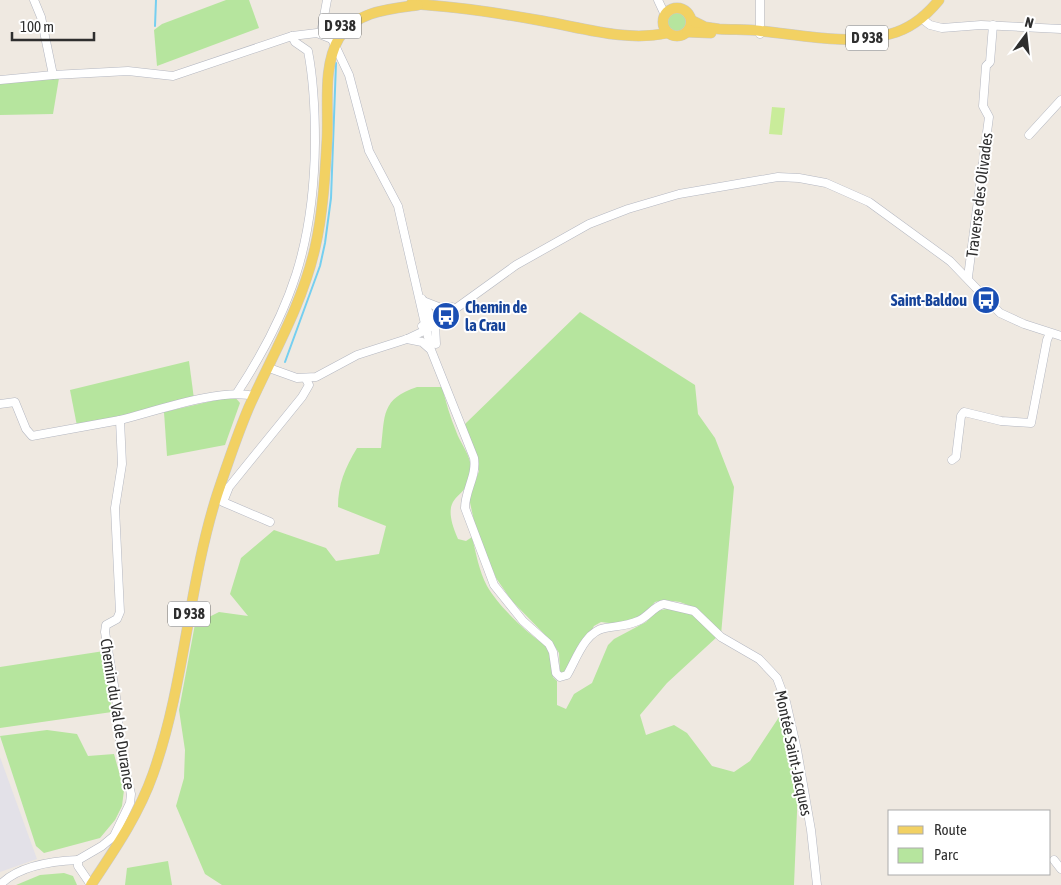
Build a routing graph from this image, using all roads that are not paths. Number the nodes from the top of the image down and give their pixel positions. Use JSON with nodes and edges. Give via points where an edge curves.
{"nodes":[{"id":1,"x":34,"y":0,"type":"edge"},
{"id":2,"x":327,"y":0,"type":"edge"},
{"id":3,"x":760,"y":0,"type":"edge"},
{"id":4,"x":939,"y":0,"type":"edge"},
{"id":5,"x":660,"y":2,"type":"edge"},
{"id":6,"x":418,"y":5,"type":"junction"},
{"id":7,"x":666,"y":15,"type":"junction"},
{"id":8,"x":922,"y":18,"type":"junction"},
{"id":9,"x":691,"y":20,"type":"junction"},
{"id":10,"x":993,"y":25,"type":"junction"},
{"id":11,"x":1061,"y":29,"type":"edge"},
{"id":12,"x":687,"y":32,"type":"junction"},
{"id":13,"x":760,"y":32,"type":"junction"},
{"id":14,"x":668,"y":33,"type":"junction"},
{"id":15,"x":321,"y":34,"type":"junction"},
{"id":16,"x":629,"y":35,"type":"junction"},
{"id":17,"x":292,"y":36,"type":"junction"},
{"id":18,"x":334,"y":42,"type":"junction"},
{"id":19,"x":53,"y":75,"type":"junction"},
{"id":20,"x":0,"y":80,"type":"edge"},
{"id":21,"x":1061,"y":100,"type":"edge"},
{"id":22,"x":1029,"y":135,"type":"dead end"},
{"id":23,"x":326,"y":159,"type":"junction"},
{"id":24,"x":968,"y":277,"type":"junction"},
{"id":25,"x":422,"y":299,"type":"junction"},
{"id":26,"x":461,"y":303,"type":"junction"},
{"id":27,"x":452,"y":307,"type":"junction"},
{"id":28,"x":446,"y":316,"type":"junction"},
{"id":29,"x":434,"y":322,"type":"junction"},
{"id":30,"x":425,"y":327,"type":"junction"},
{"id":31,"x":1050,"y":333,"type":"junction"},
{"id":32,"x":1061,"y":336,"type":"edge"},
{"id":33,"x":407,"y":339,"type":"junction"},
{"id":34,"x":394,"y":342,"type":"junction"},
{"id":35,"x":434,"y":347,"type":"junction"},
{"id":36,"x":269,"y":368,"type":"junction"},
{"id":37,"x":306,"y":379,"type":"junction"},
{"id":38,"x":237,"y":393,"type":"junction"},
{"id":39,"x":254,"y":396,"type":"junction"},
{"id":40,"x":0,"y":404,"type":"edge"},
{"id":41,"x":120,"y":420,"type":"junction"},
{"id":42,"x":952,"y":460,"type":"dead end"},
{"id":43,"x":270,"y":522,"type":"dead end"},
{"id":44,"x":78,"y":860,"type":"junction"},
{"id":45,"x":1054,"y":860,"type":"dead end"},
{"id":46,"x":1061,"y":869,"type":"edge"},
{"id":47,"x":0,"y":885,"type":"edge"},
{"id":48,"x":91,"y":885,"type":"edge"},
{"id":49,"x":817,"y":885,"type":"edge"}],
"edges":[{"from":1,"to":19,"type":"street","via":[[41,17]]},
{"from":2,"to":15,"type":"street"},
{"from":3,"to":13,"type":"street"},
{"from":4,"to":8,"type":"main road","number":"D 938"},
{"from":5,"to":7,"type":"street"},
{"from":6,"to":16,"type":"main road","number":"D 938","via":[[461,7]]},
{"from":6,"to":18,"type":"main road","number":"D 938","via":[[366,15]]},
{"from":6,"to":18,"type":"main road","number":"D 938","via":[[365,10],[349,18],[336,31]]},
{"from":7,"to":9,"type":"main road","number":"D 938","via":[[682,9]]},
{"from":7,"to":14,"type":"main road"},
{"from":7,"to":16,"type":"main road","number":"D 938","via":[[652,30]]},
{"from":8,"to":10,"type":"street","via":[[930,25],[942,28]]},
{"from":8,"to":13,"type":"main road","number":"D 938","via":[[903,29],[878,37]]},
{"from":9,"to":12,"type":"main road"},
{"from":9,"to":13,"type":"main road","number":"D 938","via":[[712,28]]},
{"from":10,"to":11,"type":"street"},
{"from":10,"to":24,"type":"street","name":"Traverse des Olivades","via":[[983,106],[989,117]]},
{"from":12,"to":13,"type":"main road","number":"D 938"},
{"from":12,"to":14,"type":"main road","number":"D 938","via":[[675,36]]},
{"from":14,"to":16,"type":"main road","number":"D 938"},
{"from":15,"to":17,"type":"street"},
{"from":15,"to":18,"type":"street"},
{"from":17,"to":19,"type":"street","via":[[173,76],[128,71]]},
{"from":17,"to":38,"type":"street","via":[[308,51],[314,87],[312,210],[302,257],[284,309],[256,366]]},
{"from":18,"to":23,"type":"main road","number":"D 938","via":[[328,86]]},
{"from":18,"to":23,"type":"main road","number":"D 938","via":[[325,55],[323,79]]},
{"from":18,"to":25,"type":"street","via":[[349,75],[369,151],[398,206]]},
{"from":19,"to":20,"type":"street"},
{"from":21,"to":22,"type":"street"},
{"from":23,"to":36,"type":"main road","number":"D 938","via":[[322,211],[310,269],[293,317]]},
{"from":24,"to":26,"type":"street","via":[[894,218],[854,194],[813,180],[778,177],[691,191],[609,216],[542,249]]},
{"from":24,"to":31,"type":"street","via":[[1000,313]]},
{"from":25,"to":27,"type":"street","via":[[441,308]]},
{"from":25,"to":29,"type":"street"},
{"from":25,"to":30,"type":"street"},
{"from":26,"to":27,"type":"street"},
{"from":26,"to":28,"type":"street"},
{"from":27,"to":29,"type":"street"},
{"from":28,"to":29,"type":"street"},
{"from":28,"to":35,"type":"street"},
{"from":29,"to":30,"type":"street"},
{"from":29,"to":35,"type":"street"},
{"from":30,"to":33,"type":"street"},
{"from":30,"to":34,"type":"street"},
{"from":30,"to":35,"type":"street"},
{"from":31,"to":32,"type":"street"},
{"from":31,"to":42,"type":"street","via":[[1032,423],[1001,421],[964,412],[956,457]]},
{"from":33,"to":34,"type":"street"},
{"from":33,"to":35,"type":"street"},
{"from":34,"to":37,"type":"street"},
{"from":35,"to":49,"type":"street","name":"Montée Saint-Jacques","via":[[456,417],[474,458],[475,472],[465,508],[490,578],[523,622],[549,644],[558,676],[563,678],[567,674],[594,632],[632,624],[664,604],[694,612],[721,637],[759,659],[772,671],[784,694],[811,830]]},
{"from":36,"to":37,"type":"street"},
{"from":36,"to":39,"type":"main road","number":"D 938"},
{"from":37,"to":43,"type":"street","via":[[309,385],[302,398],[229,487],[223,502]]},
{"from":38,"to":39,"type":"street"},
{"from":38,"to":41,"type":"street"},
{"from":39,"to":48,"type":"main road","number":"D 938","via":[[210,518],[167,725],[148,789],[129,827]]},
{"from":40,"to":41,"type":"street","via":[[15,402],[32,436]]},
{"from":41,"to":44,"type":"street","name":"Chemin du Val de Durance","via":[[122,464],[115,508],[120,612],[117,619],[106,625],[105,632],[121,752],[131,794],[130,804],[114,836]]},
{"from":44,"to":47,"type":"street","via":[[48,863],[24,870]]},
{"from":44,"to":48,"type":"street","via":[[78,866]]},
{"from":45,"to":46,"type":"street"}]}
